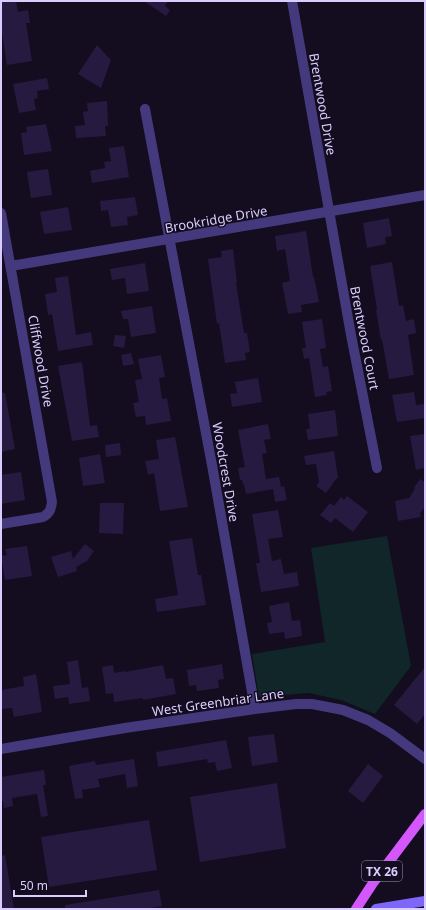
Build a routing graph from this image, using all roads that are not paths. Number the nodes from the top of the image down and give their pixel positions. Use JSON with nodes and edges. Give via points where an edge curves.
{"nodes":[{"id":1,"x":292,"y":1,"type":"edge"},
{"id":2,"x":145,"y":109,"type":"dead end"},
{"id":3,"x":425,"y":195,"type":"edge"},
{"id":4,"x":329,"y":212,"type":"junction"},
{"id":5,"x":1,"y":213,"type":"edge"},
{"id":6,"x":169,"y":240,"type":"junction"},
{"id":7,"x":11,"y":266,"type":"junction"},
{"id":8,"x":377,"y":468,"type":"dead end"},
{"id":9,"x":1,"y":524,"type":"edge"},
{"id":10,"x":255,"y":709,"type":"junction"},
{"id":11,"x":1,"y":749,"type":"edge"},
{"id":12,"x":425,"y":759,"type":"edge"},
{"id":13,"x":425,"y":814,"type":"edge"},
{"id":14,"x":425,"y":902,"type":"edge"},
{"id":15,"x":356,"y":909,"type":"edge"},
{"id":16,"x":376,"y":909,"type":"edge"}],
"edges":[{"from":1,"to":4,"type":"street","name":"Brentwood Drive"},
{"from":2,"to":6,"type":"street","name":"Woodcrest Drive"},
{"from":3,"to":4,"type":"street","name":"Brookridge Drive"},
{"from":4,"to":6,"type":"street","name":"Brookridge Drive"},
{"from":4,"to":8,"type":"street","name":"Brentwood Court"},
{"from":5,"to":7,"type":"street","name":"Cliffwood Drive"},
{"from":6,"to":7,"type":"street","name":"Brookridge Drive"},
{"from":6,"to":10,"type":"street","name":"Woodcrest Drive"},
{"from":7,"to":9,"type":"street","name":"Cliffwood Drive","via":[[52,502],[51,510],[43,517]]},
{"from":10,"to":11,"type":"street","name":"West Greenbriar Lane"},
{"from":10,"to":12,"type":"street","name":"West Greenbriar Lane","via":[[312,704],[344,710],[390,733]]},
{"from":13,"to":15,"type":"main road","number":"TX 26"},
{"from":14,"to":16,"type":"main road"}]}
